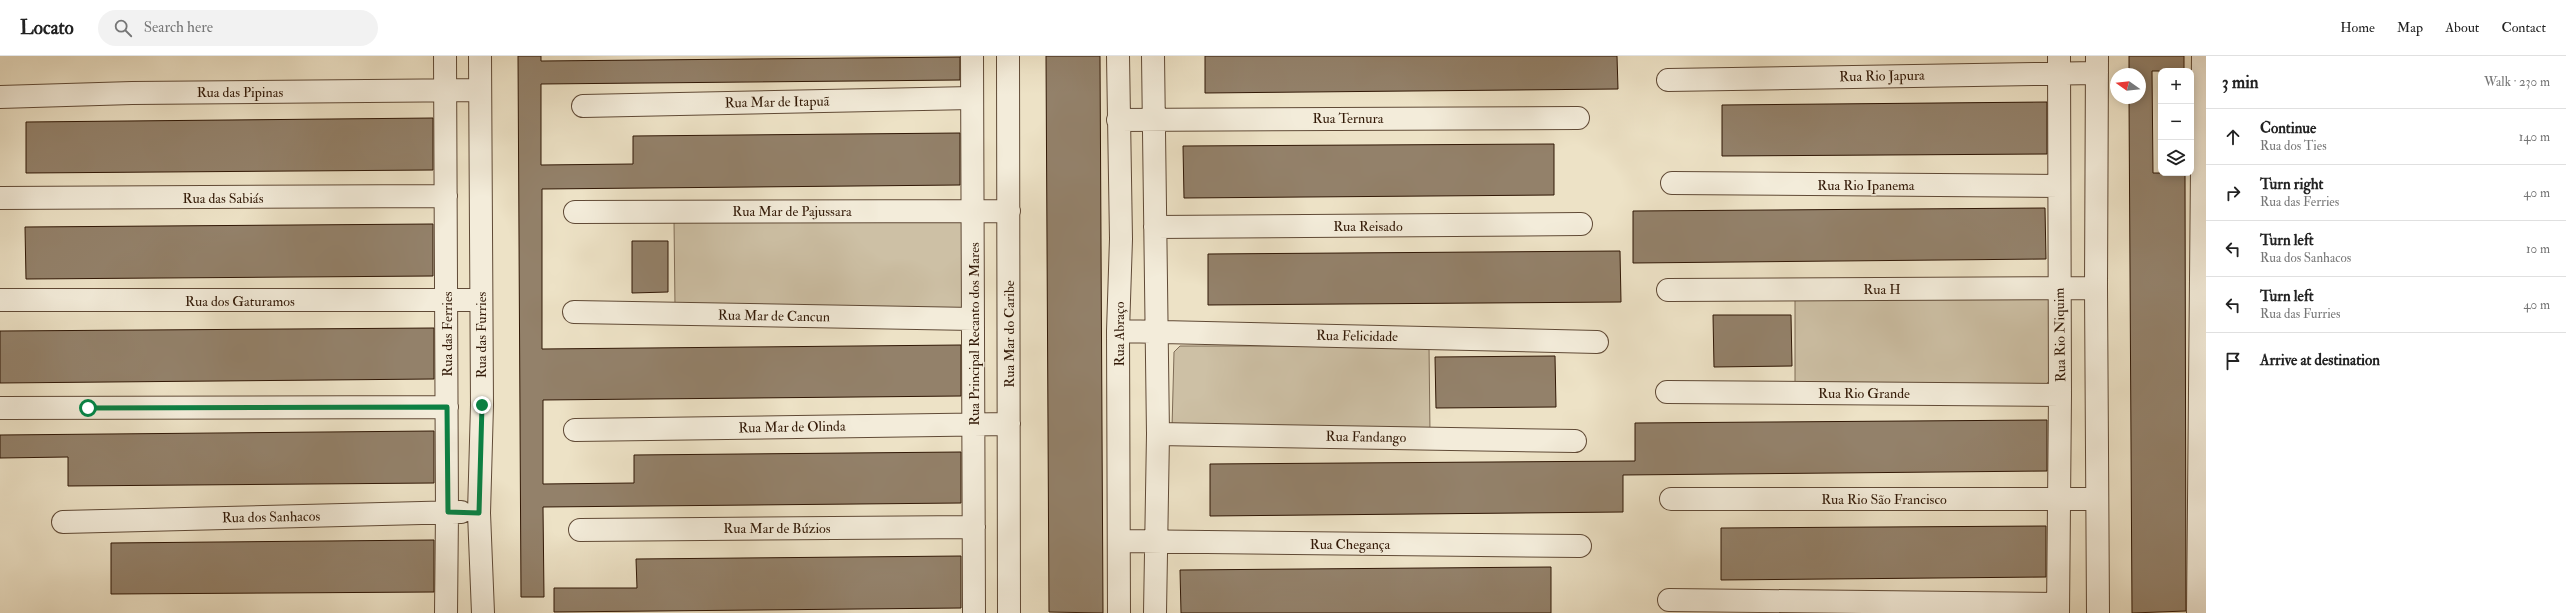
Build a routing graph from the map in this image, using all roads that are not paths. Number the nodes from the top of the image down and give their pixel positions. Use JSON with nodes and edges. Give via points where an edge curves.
{"nodes":[{"id":1,"x":445,"y":56,"type":"edge"},
{"id":2,"x":480,"y":56,"type":"edge"},
{"id":3,"x":972,"y":56,"type":"edge"},
{"id":4,"x":1008,"y":56,"type":"edge"},
{"id":5,"x":1118,"y":56,"type":"edge"},
{"id":6,"x":1154,"y":56,"type":"edge"},
{"id":7,"x":2203,"y":56,"type":"edge"},
{"id":8,"x":2059,"y":64,"type":"edge"},
{"id":9,"x":2097,"y":65,"type":"edge"},
{"id":10,"x":1668,"y":80,"type":"dead end"},
{"id":11,"x":446,"y":90,"type":"junction"},
{"id":12,"x":480,"y":90,"type":"junction"},
{"id":13,"x":0,"y":97,"type":"edge"},
{"id":14,"x":972,"y":98,"type":"junction"},
{"id":15,"x":583,"y":106,"type":"dead end"},
{"id":16,"x":1154,"y":118,"type":"junction"},
{"id":17,"x":1578,"y":118,"type":"dead end"},
{"id":18,"x":1118,"y":120,"type":"junction"},
{"id":19,"x":2203,"y":182,"type":"edge"},
{"id":20,"x":1672,"y":183,"type":"dead end"},
{"id":21,"x":2059,"y":186,"type":"junction"},
{"id":22,"x":446,"y":196,"type":"junction"},
{"id":23,"x":0,"y":198,"type":"edge"},
{"id":24,"x":973,"y":210,"type":"junction"},
{"id":25,"x":1009,"y":211,"type":"junction"},
{"id":26,"x":575,"y":212,"type":"dead end"},
{"id":27,"x":1581,"y":224,"type":"dead end"},
{"id":28,"x":1155,"y":227,"type":"junction"},
{"id":29,"x":2059,"y":288,"type":"junction"},
{"id":30,"x":2096,"y":288,"type":"junction"},
{"id":31,"x":1668,"y":290,"type":"dead end"},
{"id":32,"x":0,"y":300,"type":"edge"},
{"id":33,"x":481,"y":300,"type":"junction"},
{"id":34,"x":447,"y":301,"type":"junction"},
{"id":35,"x":574,"y":312,"type":"dead end"},
{"id":36,"x":974,"y":319,"type":"junction"},
{"id":37,"x":1118,"y":331,"type":"junction"},
{"id":38,"x":1156,"y":331,"type":"junction"},
{"id":39,"x":1597,"y":342,"type":"dead end"},
{"id":40,"x":2203,"y":391,"type":"edge"},
{"id":41,"x":1668,"y":392,"type":"dead end"},
{"id":42,"x":2060,"y":395,"type":"junction"},
{"id":43,"x":447,"y":407,"type":"junction"},
{"id":44,"x":0,"y":408,"type":"edge"},
{"id":45,"x":974,"y":424,"type":"junction"},
{"id":46,"x":1009,"y":424,"type":"junction"},
{"id":47,"x":575,"y":430,"type":"dead end"},
{"id":48,"x":1158,"y":434,"type":"junction"},
{"id":49,"x":1575,"y":441,"type":"dead end"},
{"id":50,"x":1671,"y":499,"type":"dead end"},
{"id":51,"x":2097,"y":499,"type":"junction"},
{"id":52,"x":2058,"y":500,"type":"junction"},
{"id":53,"x":448,"y":512,"type":"junction"},
{"id":54,"x":479,"y":513,"type":"junction"},
{"id":55,"x":63,"y":522,"type":"dead end"},
{"id":56,"x":974,"y":527,"type":"junction"},
{"id":57,"x":580,"y":530,"type":"dead end"},
{"id":58,"x":1119,"y":542,"type":"junction"},
{"id":59,"x":1155,"y":542,"type":"junction"},
{"id":60,"x":1580,"y":546,"type":"dead end"},
{"id":61,"x":1669,"y":600,"type":"dead end"},
{"id":62,"x":2200,"y":607,"type":"edge"},
{"id":63,"x":2058,"y":608,"type":"edge"},
{"id":64,"x":446,"y":613,"type":"edge"},
{"id":65,"x":483,"y":613,"type":"edge"},
{"id":66,"x":974,"y":613,"type":"edge"},
{"id":67,"x":1009,"y":613,"type":"edge"},
{"id":68,"x":1119,"y":613,"type":"edge"},
{"id":69,"x":1155,"y":613,"type":"edge"},
{"id":70,"x":2098,"y":613,"type":"edge"}],
"edges":[{"from":1,"to":11,"type":"street","name":"Rua das Ferries"},
{"from":2,"to":12,"type":"street","name":"Rua das Furries"},
{"from":3,"to":14,"type":"street","name":"Rua Principal Recanto dos Mares"},
{"from":4,"to":25,"type":"street","name":"Rua Mar do Caribe"},
{"from":5,"to":18,"type":"street","name":"Rua Abraço"},
{"from":6,"to":16,"type":"street"},
{"from":7,"to":19,"type":"street"},
{"from":8,"to":9,"type":"street","name":"Rua Rio Japura"},
{"from":8,"to":10,"type":"street","name":"Rua Rio Japura"},
{"from":8,"to":21,"type":"street","name":"Rua Rio Niquim"},
{"from":9,"to":30,"type":"street"},
{"from":11,"to":12,"type":"street","name":"Rua das Pipinas"},
{"from":11,"to":13,"type":"street","name":"Rua das Pipinas"},
{"from":11,"to":22,"type":"street","name":"Rua das Ferries"},
{"from":12,"to":33,"type":"street","name":"Rua das Furries"},
{"from":14,"to":15,"type":"street","name":"Rua Mar de Itapuã"},
{"from":14,"to":24,"type":"street","name":"Rua Principal Recanto dos Mares"},
{"from":16,"to":17,"type":"street","name":"Rua Ternura"},
{"from":16,"to":18,"type":"street","name":"Rua Ternura"},
{"from":16,"to":28,"type":"street"},
{"from":18,"to":37,"type":"street","name":"Rua Abraço","via":[[1121,239]]},
{"from":19,"to":40,"type":"street"},
{"from":20,"to":21,"type":"street","name":"Rua Rio Ipanema"},
{"from":21,"to":29,"type":"street","name":"Rua Rio Niquim"},
{"from":22,"to":23,"type":"street","name":"Rua das Sabiás"},
{"from":22,"to":34,"type":"street","name":"Rua das Ferries"},
{"from":24,"to":25,"type":"street","name":"Rua Mar de Pajussara"},
{"from":24,"to":26,"type":"street","name":"Rua Mar de Pajussara"},
{"from":24,"to":36,"type":"street","name":"Rua Principal Recanto dos Mares"},
{"from":25,"to":46,"type":"street","name":"Rua Mar do Caribe"},
{"from":27,"to":28,"type":"street","name":"Rua Reisado"},
{"from":28,"to":38,"type":"street"},
{"from":29,"to":30,"type":"street","name":"Rua H"},
{"from":29,"to":31,"type":"street","name":"Rua H"},
{"from":29,"to":42,"type":"street","name":"Rua Rio Niquim"},
{"from":30,"to":51,"type":"street"},
{"from":32,"to":34,"type":"street","name":"Rua dos Gaturamos"},
{"from":33,"to":34,"type":"street","name":"Rua dos Gaturamos"},
{"from":33,"to":54,"type":"street","name":"Rua das Furries"},
{"from":34,"to":43,"type":"street","name":"Rua das Ferries"},
{"from":35,"to":36,"type":"street","name":"Rua Mar de Cancun"},
{"from":36,"to":45,"type":"street","name":"Rua Principal Recanto dos Mares"},
{"from":37,"to":38,"type":"street","name":"Rua Felicidade"},
{"from":37,"to":58,"type":"street","name":"Rua Abraço"},
{"from":38,"to":39,"type":"street","name":"Rua Felicidade"},
{"from":38,"to":48,"type":"street"},
{"from":40,"to":62,"type":"street"},
{"from":41,"to":42,"type":"street","name":"Rua Rio Grande"},
{"from":42,"to":52,"type":"street","name":"Rua Rio Niquim"},
{"from":43,"to":44,"type":"street"},
{"from":43,"to":53,"type":"street","name":"Rua das Ferries"},
{"from":45,"to":46,"type":"street","name":"Rua Mar de Olinda"},
{"from":45,"to":47,"type":"street","name":"Rua Mar de Olinda"},
{"from":45,"to":56,"type":"street","name":"Rua Principal Recanto dos Mares"},
{"from":46,"to":67,"type":"street","name":"Rua Mar do Caribe"},
{"from":48,"to":49,"type":"street","name":"Rua Fandango"},
{"from":48,"to":59,"type":"street"},
{"from":50,"to":52,"type":"street","name":"Rua Rio São Francisco"},
{"from":51,"to":52,"type":"street","name":"Rua Rio São Francisco"},
{"from":51,"to":70,"type":"street"},
{"from":52,"to":63,"type":"street","name":"Rua Rio Niquim"},
{"from":53,"to":54,"type":"street","name":"Rua dos Sanhacos"},
{"from":53,"to":55,"type":"street","name":"Rua dos Sanhacos"},
{"from":53,"to":64,"type":"street","name":"Rua das Ferries"},
{"from":54,"to":65,"type":"street","name":"Rua das Furries"},
{"from":56,"to":57,"type":"street","name":"Rua Mar de Búzios"},
{"from":56,"to":66,"type":"street","name":"Rua Principal Recanto dos Mares"},
{"from":58,"to":59,"type":"street","name":"Rua Chegança"},
{"from":58,"to":68,"type":"street","name":"Rua Abraço"},
{"from":59,"to":60,"type":"street","name":"Rua Chegança"},
{"from":59,"to":69,"type":"street"},
{"from":61,"to":63,"type":"street"}]}
